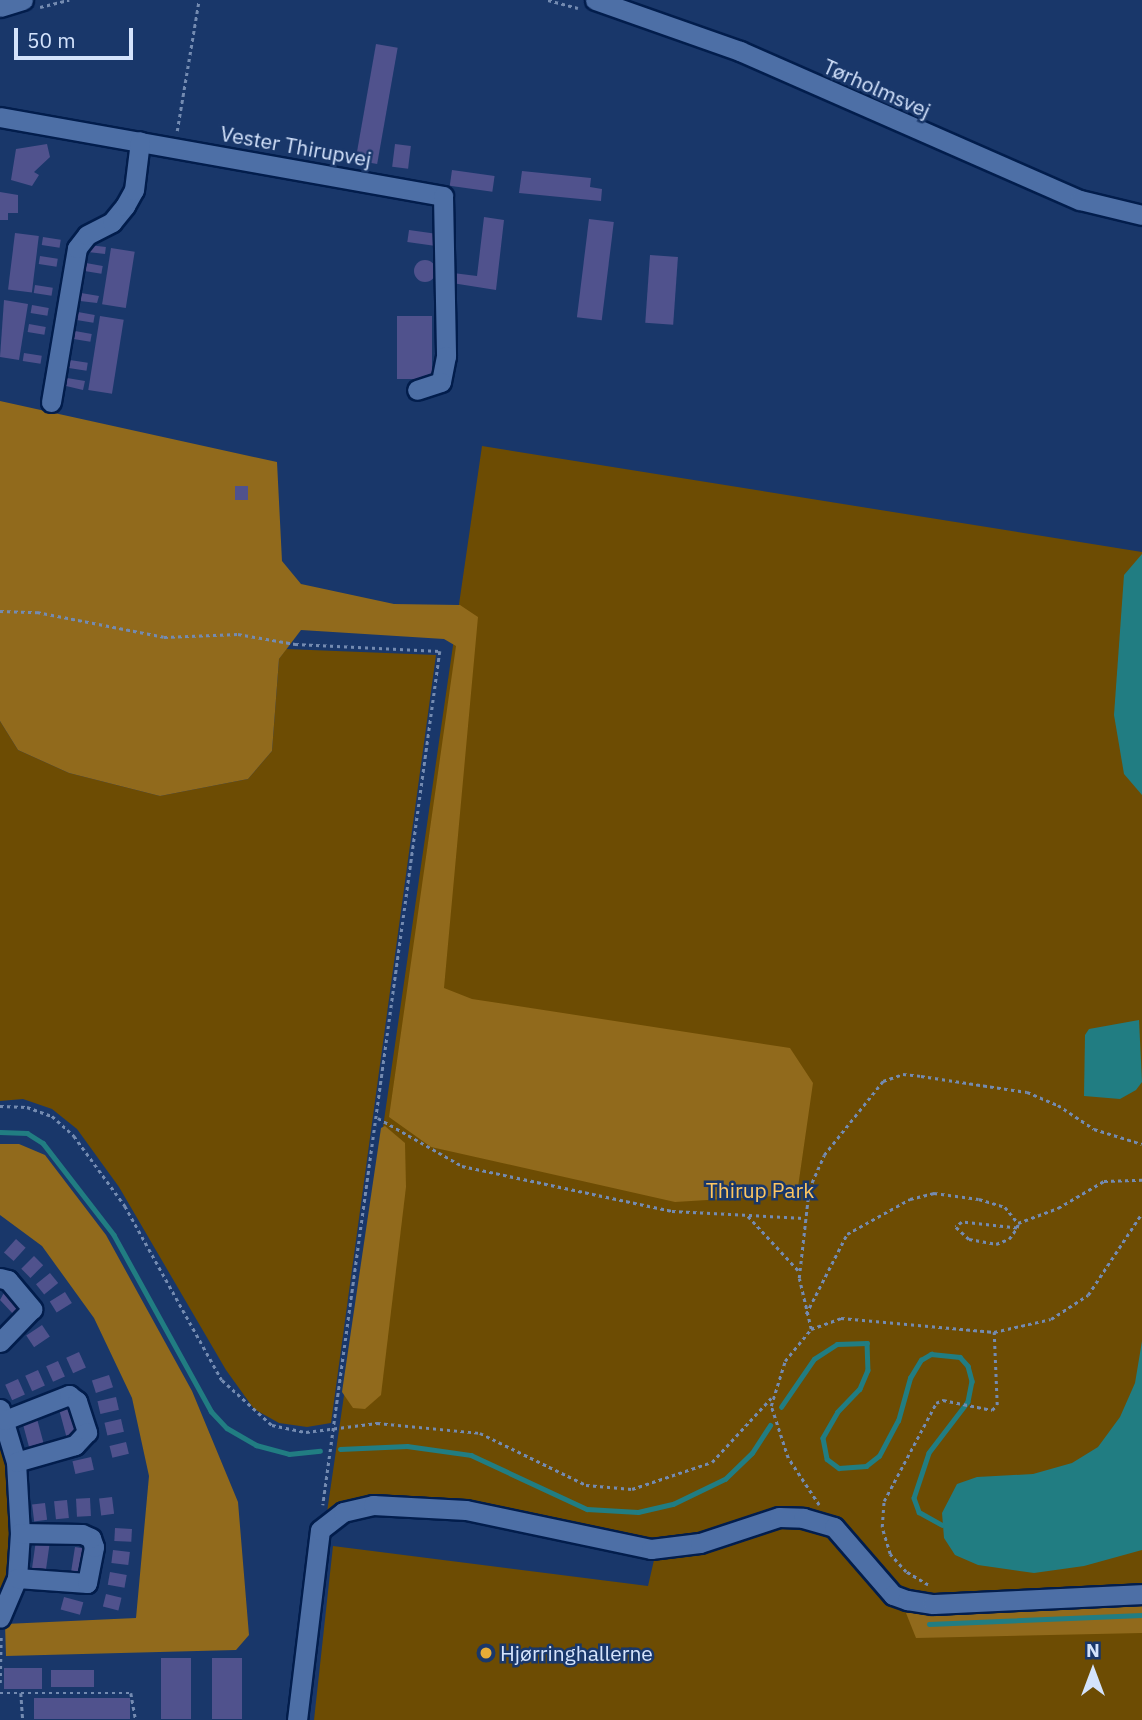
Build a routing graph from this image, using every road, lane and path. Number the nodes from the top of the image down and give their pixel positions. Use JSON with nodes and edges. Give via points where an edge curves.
{"nodes":[{"id":1,"x":23,"y":0,"type":"edge"},
{"id":2,"x":199,"y":0,"type":"edge"},
{"id":3,"x":595,"y":0,"type":"edge"},
{"id":4,"x":0,"y":7,"type":"edge"},
{"id":5,"x":0,"y":117,"type":"edge"},
{"id":6,"x":140,"y":141,"type":"junction"},
{"id":7,"x":174,"y":148,"type":"junction"},
{"id":8,"x":1142,"y":215,"type":"edge"},
{"id":9,"x":417,"y":390,"type":"dead end"},
{"id":10,"x":51,"y":402,"type":"dead end"},
{"id":11,"x":0,"y":611,"type":"edge"},
{"id":12,"x":0,"y":1106,"type":"edge"},
{"id":13,"x":378,"y":1118,"type":"junction"},
{"id":14,"x":1142,"y":1144,"type":"edge"},
{"id":15,"x":1142,"y":1180,"type":"edge"},
{"id":16,"x":1142,"y":1213,"type":"edge"},
{"id":17,"x":748,"y":1216,"type":"junction"},
{"id":18,"x":804,"y":1218,"type":"junction"},
{"id":19,"x":1017,"y":1223,"type":"junction"},
{"id":20,"x":1017,"y":1228,"type":"junction"},
{"id":21,"x":799,"y":1271,"type":"junction"},
{"id":22,"x":0,"y":1278,"type":"edge"},
{"id":23,"x":806,"y":1314,"type":"junction"},
{"id":24,"x":811,"y":1329,"type":"junction"},
{"id":25,"x":994,"y":1332,"type":"junction"},
{"id":26,"x":0,"y":1342,"type":"edge"},
{"id":27,"x":771,"y":1398,"type":"junction"},
{"id":28,"x":2,"y":1414,"type":"edge"},
{"id":29,"x":332,"y":1428,"type":"junction"},
{"id":30,"x":16,"y":1462,"type":"junction"},
{"id":31,"x":834,"y":1527,"type":"junction"},
{"id":32,"x":320,"y":1530,"type":"junction"},
{"id":33,"x":20,"y":1533,"type":"junction"},
{"id":34,"x":17,"y":1578,"type":"junction"},
{"id":35,"x":933,"y":1588,"type":"dead end"},
{"id":36,"x":1142,"y":1594,"type":"edge"},
{"id":37,"x":1,"y":1617,"type":"edge"},
{"id":38,"x":0,"y":1684,"type":"edge"},
{"id":39,"x":0,"y":1693,"type":"edge"},
{"id":40,"x":21,"y":1693,"type":"junction"},
{"id":41,"x":23,"y":1720,"type":"edge"},
{"id":42,"x":136,"y":1720,"type":"edge"},
{"id":43,"x":297,"y":1720,"type":"edge"}],
"edges":[{"from":1,"to":4,"type":"street"},
{"from":2,"to":7,"type":"path"},
{"from":3,"to":8,"type":"street","name":"Tørholmsvej","via":[[740,51],[1080,200]]},
{"from":5,"to":6,"type":"street","name":"Vester Thirupvej"},
{"from":6,"to":7,"type":"street","name":"Vester Thirupvej"},
{"from":6,"to":10,"type":"street","via":[[134,190],[125,206],[76,248]]},
{"from":7,"to":9,"type":"street","name":"Vester Thirupvej","via":[[443,196],[446,356],[441,382]]},
{"from":11,"to":13,"type":"path","via":[[37,612],[164,637],[238,634],[295,644],[440,651]]},
{"from":12,"to":29,"type":"path","via":[[27,1107],[52,1116],[74,1136],[125,1206],[222,1380],[253,1412],[287,1429]]},
{"from":13,"to":17,"type":"path","via":[[462,1166],[672,1211]]},
{"from":13,"to":29,"type":"path"},
{"from":14,"to":18,"type":"path","via":[[1094,1129],[1058,1105],[1027,1092],[892,1076],[874,1089],[817,1166]]},
{"from":15,"to":19,"type":"path","via":[[1104,1181],[1058,1208]]},
{"from":16,"to":25,"type":"path","via":[[1082,1302],[1029,1327]]},
{"from":17,"to":18,"type":"path"},
{"from":17,"to":21,"type":"path"},
{"from":18,"to":21,"type":"path"},
{"from":19,"to":20,"type":"path"},
{"from":19,"to":23,"type":"path","via":[[1005,1207],[979,1199],[934,1193],[910,1199],[847,1234]]},
{"from":20,"to":20,"type":"path","via":[[1009,1240],[996,1244],[969,1239],[956,1227],[962,1222]]},
{"from":21,"to":23,"type":"path"},
{"from":22,"to":26,"type":"street","via":[[15,1287],[32,1309]]},
{"from":23,"to":24,"type":"path"},
{"from":24,"to":25,"type":"path","via":[[841,1318]]},
{"from":24,"to":27,"type":"path","via":[[785,1361]]},
{"from":25,"to":35,"type":"path","via":[[997,1405],[992,1410],[958,1402],[936,1403],[884,1501],[882,1527],[890,1554],[906,1572]]},
{"from":27,"to":29,"type":"path","via":[[712,1462],[632,1489],[586,1485],[480,1433],[377,1423]]},
{"from":27,"to":31,"type":"path","via":[[788,1458]]},
{"from":28,"to":30,"type":"street"},
{"from":28,"to":30,"type":"street","via":[[69,1395],[77,1401],[87,1432],[75,1445]]},
{"from":29,"to":32,"type":"path"},
{"from":30,"to":33,"type":"street"},
{"from":31,"to":32,"type":"street","via":[[818,1520],[779,1517],[700,1543],[651,1549],[547,1524],[396,1504],[343,1512]]},
{"from":31,"to":36,"type":"street","via":[[893,1595],[907,1600],[933,1604]]},
{"from":32,"to":43,"type":"street"},
{"from":33,"to":34,"type":"street"},
{"from":33,"to":34,"type":"street","via":[[91,1538],[92,1577],[87,1583],[75,1584]]},
{"from":34,"to":37,"type":"street"},
{"from":37,"to":38,"type":"path"},
{"from":39,"to":40,"type":"path"},
{"from":40,"to":41,"type":"path"},
{"from":40,"to":42,"type":"path","via":[[131,1693]]}]}
